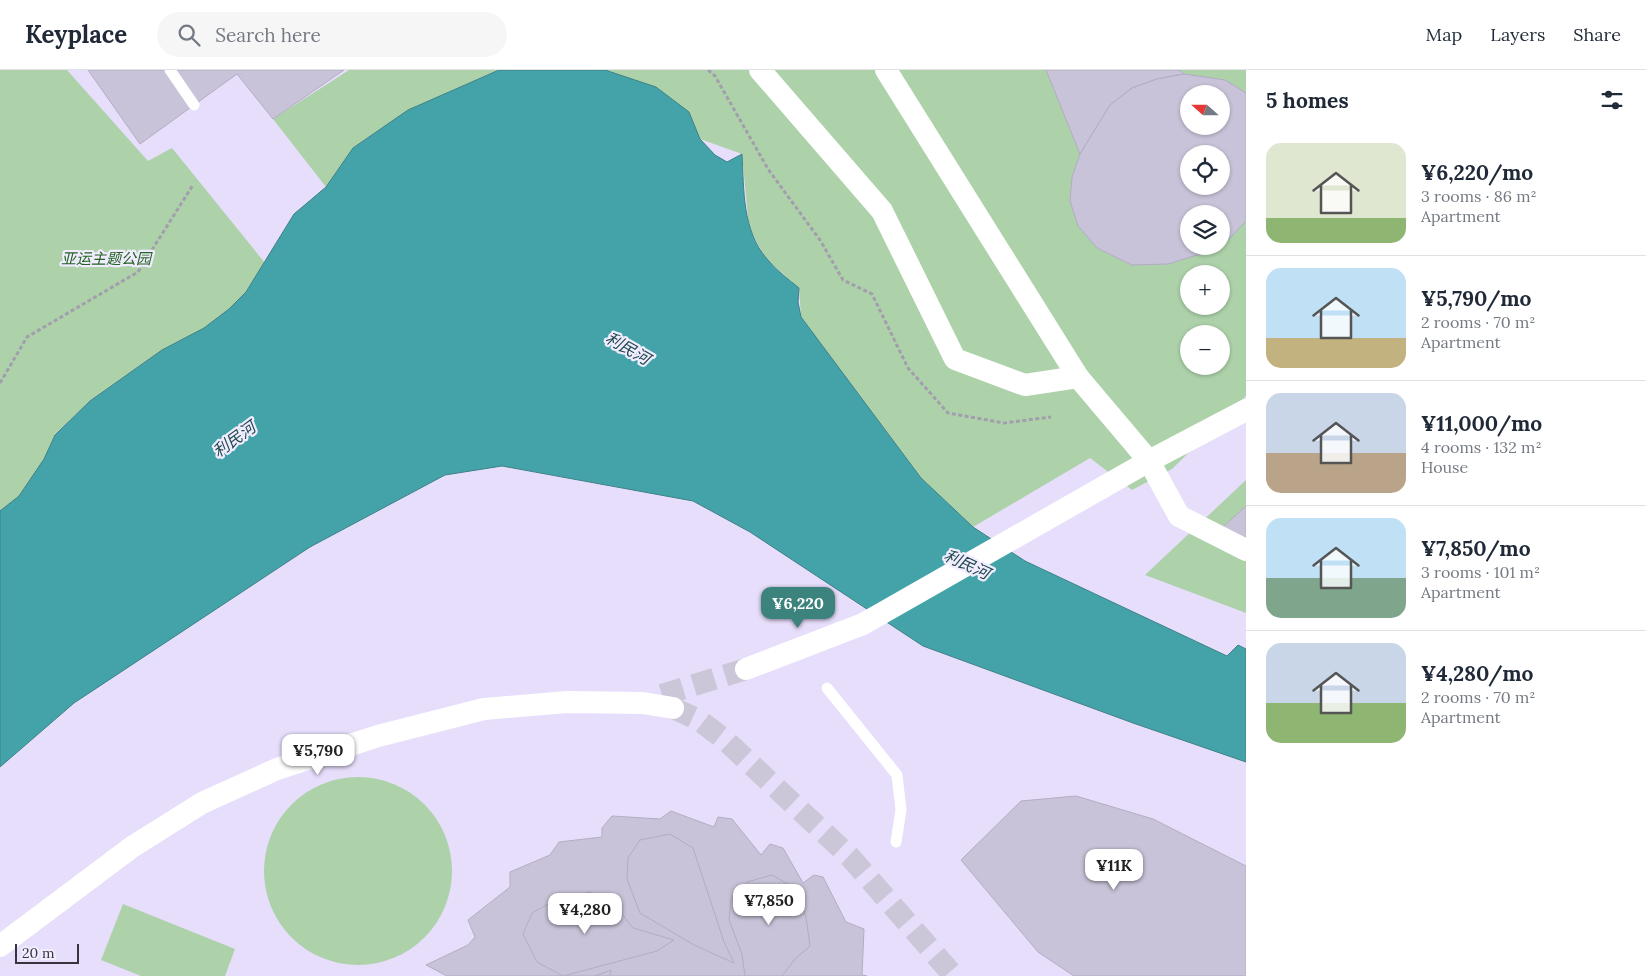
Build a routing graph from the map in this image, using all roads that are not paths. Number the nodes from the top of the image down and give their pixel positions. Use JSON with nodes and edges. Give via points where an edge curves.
{"nodes":[{"id":1,"x":170,"y":70,"type":"edge"},
{"id":2,"x":760,"y":70,"type":"edge"},
{"id":3,"x":886,"y":70,"type":"edge"},
{"id":4,"x":194,"y":105,"type":"dead end"},
{"id":5,"x":1078,"y":377,"type":"junction"},
{"id":6,"x":1246,"y":410,"type":"edge"},
{"id":7,"x":1149,"y":461,"type":"junction"},
{"id":8,"x":1246,"y":550,"type":"edge"},
{"id":9,"x":746,"y":669,"type":"tunnel mouth"},
{"id":10,"x":827,"y":688,"type":"dead end"},
{"id":11,"x":660,"y":702,"type":"tunnel mouth"},
{"id":12,"x":896,"y":842,"type":"dead end"},
{"id":13,"x":0,"y":946,"type":"edge"}],
"edges":[{"from":1,"to":4,"type":"lane"},
{"from":2,"to":5,"type":"street","via":[[882,211],[956,359],[1025,386]]},
{"from":3,"to":5,"type":"street"},
{"from":5,"to":7,"type":"street"},
{"from":6,"to":7,"type":"street"},
{"from":7,"to":8,"type":"street","via":[[1179,516]]},
{"from":7,"to":9,"type":"street","via":[[863,624]]},
{"from":10,"to":12,"type":"lane","via":[[897,775],[901,810]]},
{"from":11,"to":13,"type":"street","via":[[567,702],[484,709],[378,736],[277,770],[202,802],[132,846]]}]}
